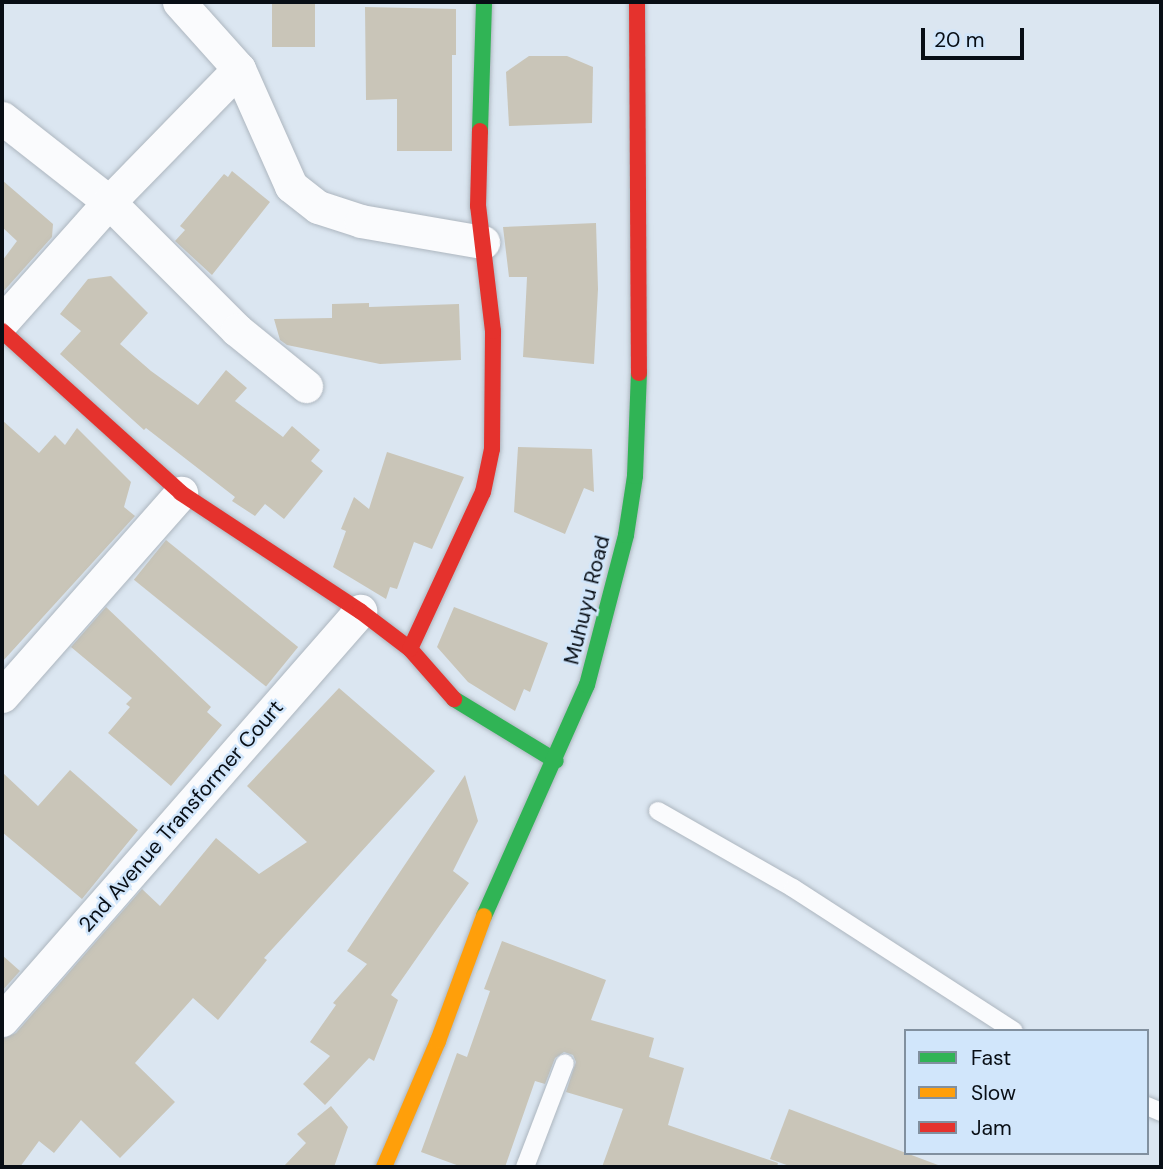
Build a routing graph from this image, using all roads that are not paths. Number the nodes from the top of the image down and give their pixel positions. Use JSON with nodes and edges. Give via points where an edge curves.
{"nodes":[{"id":1,"x":179,"y":2,"type":"edge"},
{"id":2,"x":484,"y":2,"type":"edge"},
{"id":3,"x":637,"y":2,"type":"edge"},
{"id":4,"x":239,"y":69,"type":"junction"},
{"id":5,"x":2,"y":118,"type":"edge"},
{"id":6,"x":109,"y":202,"type":"junction"},
{"id":7,"x":483,"y":242,"type":"junction"},
{"id":8,"x":2,"y":322,"type":"edge"},
{"id":9,"x":2,"y":331,"type":"edge"},
{"id":10,"x":306,"y":386,"type":"dead end"},
{"id":11,"x":181,"y":493,"type":"junction"},
{"id":12,"x":360,"y":611,"type":"junction"},
{"id":13,"x":410,"y":649,"type":"junction"},
{"id":14,"x":2,"y":696,"type":"edge"},
{"id":15,"x":556,"y":761,"type":"junction"},
{"id":16,"x":657,"y":811,"type":"dead end"},
{"id":17,"x":2,"y":1020,"type":"edge"},
{"id":18,"x":1011,"y":1029,"type":"edge"},
{"id":19,"x":565,"y":1063,"type":"dead end"},
{"id":20,"x":384,"y":1167,"type":"edge"},
{"id":21,"x":525,"y":1167,"type":"edge"}],
"edges":[{"from":1,"to":4,"type":"street"},
{"from":2,"to":7,"type":"street","via":[[478,206]]},
{"from":3,"to":15,"type":"street","name":"Muhuyu Road","via":[[639,400],[635,476],[626,535],[587,685]]},
{"from":4,"to":6,"type":"street"},
{"from":4,"to":7,"type":"street","via":[[292,186],[317,207],[361,221]]},
{"from":5,"to":6,"type":"street"},
{"from":6,"to":8,"type":"street"},
{"from":6,"to":10,"type":"street","via":[[237,330]]},
{"from":7,"to":13,"type":"street","via":[[493,331],[492,449],[483,492]]},
{"from":9,"to":11,"type":"street"},
{"from":11,"to":12,"type":"street"},
{"from":11,"to":14,"type":"street"},
{"from":12,"to":13,"type":"street"},
{"from":12,"to":17,"type":"street","name":"2nd Avenue Transformer Court"},
{"from":13,"to":15,"type":"street","via":[[454,699]]},
{"from":15,"to":20,"type":"street","name":"Muhuyu Road","via":[[487,908],[433,1054]]},
{"from":16,"to":18,"type":"lane","via":[[793,888]]},
{"from":19,"to":21,"type":"lane"}]}
